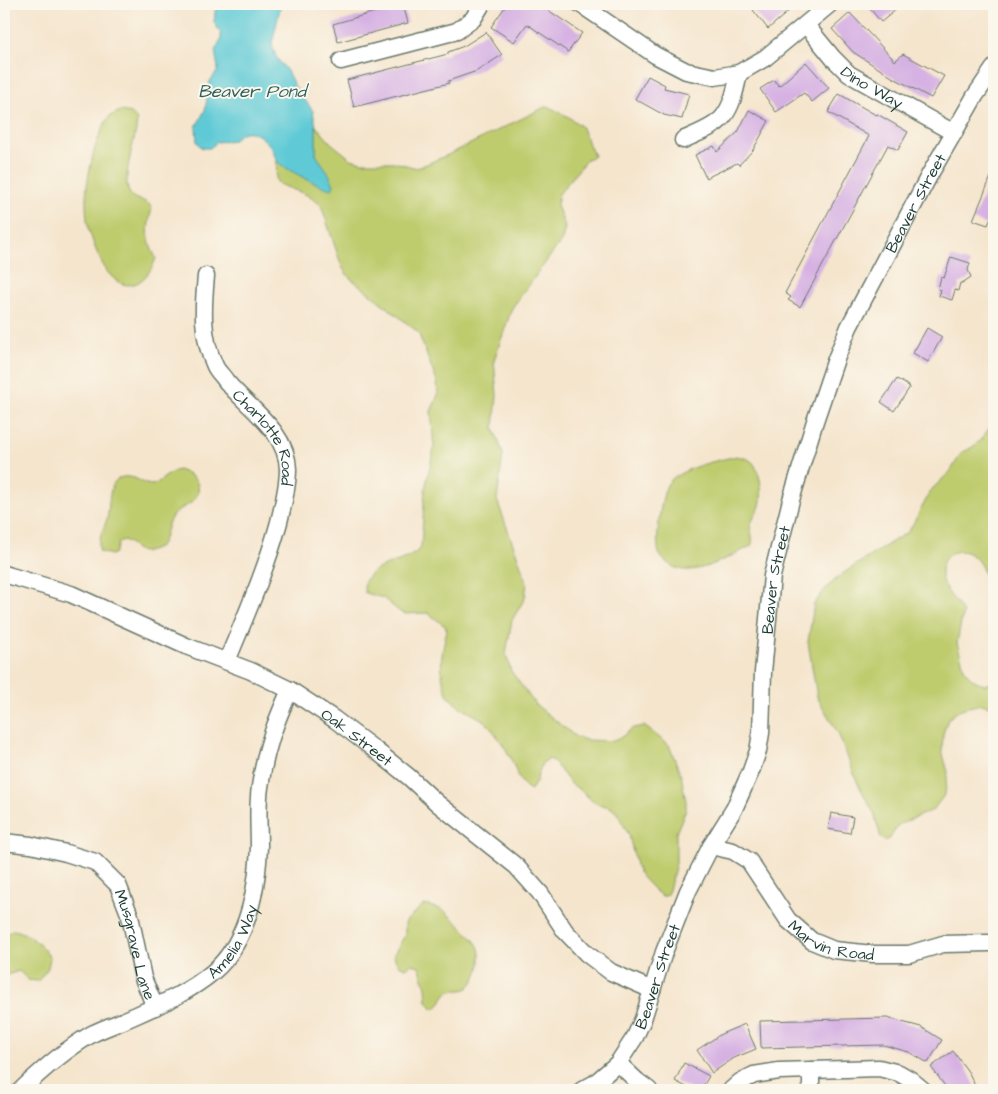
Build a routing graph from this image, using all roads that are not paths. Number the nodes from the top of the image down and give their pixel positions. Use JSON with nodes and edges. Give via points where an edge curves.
{"nodes":[{"id":1,"x":482,"y":4,"type":"edge"},
{"id":2,"x":580,"y":4,"type":"edge"},
{"id":3,"x":830,"y":4,"type":"edge"},
{"id":4,"x":806,"y":25,"type":"junction"},
{"id":5,"x":340,"y":61,"type":"dead end"},
{"id":6,"x":994,"y":68,"type":"edge"},
{"id":7,"x":739,"y":73,"type":"junction"},
{"id":8,"x":954,"y":133,"type":"junction"},
{"id":9,"x":682,"y":140,"type":"dead end"},
{"id":10,"x":206,"y":276,"type":"dead end"},
{"id":11,"x":4,"y":574,"type":"edge"},
{"id":12,"x":227,"y":661,"type":"junction"},
{"id":13,"x":290,"y":690,"type":"junction"},
{"id":14,"x":4,"y":842,"type":"edge"},
{"id":15,"x":710,"y":846,"type":"junction"},
{"id":16,"x":989,"y":942,"type":"dead end"},
{"id":17,"x":652,"y":990,"type":"junction"},
{"id":18,"x":155,"y":1007,"type":"junction"},
{"id":19,"x":618,"y":1063,"type":"junction"},
{"id":20,"x":811,"y":1070,"type":"junction"},
{"id":21,"x":21,"y":1090,"type":"edge"},
{"id":22,"x":582,"y":1090,"type":"edge"},
{"id":23,"x":649,"y":1090,"type":"edge"},
{"id":24,"x":731,"y":1090,"type":"edge"},
{"id":25,"x":811,"y":1090,"type":"edge"},
{"id":26,"x":923,"y":1090,"type":"edge"}],
"edges":[{"from":1,"to":5,"type":"street","via":[[473,19],[457,31]]},
{"from":2,"to":7,"type":"street","via":[[655,55],[686,71],[715,77]]},
{"from":3,"to":4,"type":"street"},
{"from":4,"to":7,"type":"street","via":[[765,58]]},
{"from":4,"to":8,"type":"street","name":"Dino Way","via":[[849,74]]},
{"from":6,"to":8,"type":"street","name":"Beaver Street"},
{"from":7,"to":9,"type":"street","via":[[734,96],[723,117]]},
{"from":8,"to":15,"type":"street","name":"Beaver Street","via":[[852,322],[824,391],[772,576],[764,654],[762,734],[758,751],[740,797]]},
{"from":10,"to":12,"type":"street","name":"Charlotte Road","via":[[205,337],[215,367],[281,440],[288,468],[285,499],[266,564]]},
{"from":11,"to":12,"type":"street","name":"Oak Street","via":[[71,594]]},
{"from":12,"to":13,"type":"street","name":"Oak Street"},
{"from":13,"to":17,"type":"street","name":"Oak Street","via":[[374,749],[516,866],[540,893],[565,931],[587,954],[611,972]]},
{"from":13,"to":18,"type":"street","name":"Amelia Way","via":[[266,750],[260,788],[256,877],[248,918],[234,948],[214,972]]},
{"from":14,"to":18,"type":"street","name":"Musgrave Lane","via":[[31,845],[95,862],[118,886],[130,916],[143,978]]},
{"from":15,"to":16,"type":"street","name":"Marvin Road","via":[[733,850],[749,862],[788,920],[812,941],[834,950],[909,954],[943,944]]},
{"from":15,"to":17,"type":"street","name":"Beaver Street","via":[[676,921]]},
{"from":17,"to":19,"type":"street","name":"Beaver Street","via":[[635,1037]]},
{"from":18,"to":21,"type":"street","name":"Amelia Way","via":[[93,1034],[63,1053]]},
{"from":19,"to":22,"type":"street","name":"Beaver Street"},
{"from":19,"to":23,"type":"street"},
{"from":20,"to":24,"type":"street","via":[[754,1074]]},
{"from":20,"to":25,"type":"street"},
{"from":20,"to":26,"type":"street","via":[[879,1068],[899,1073]]}]}
